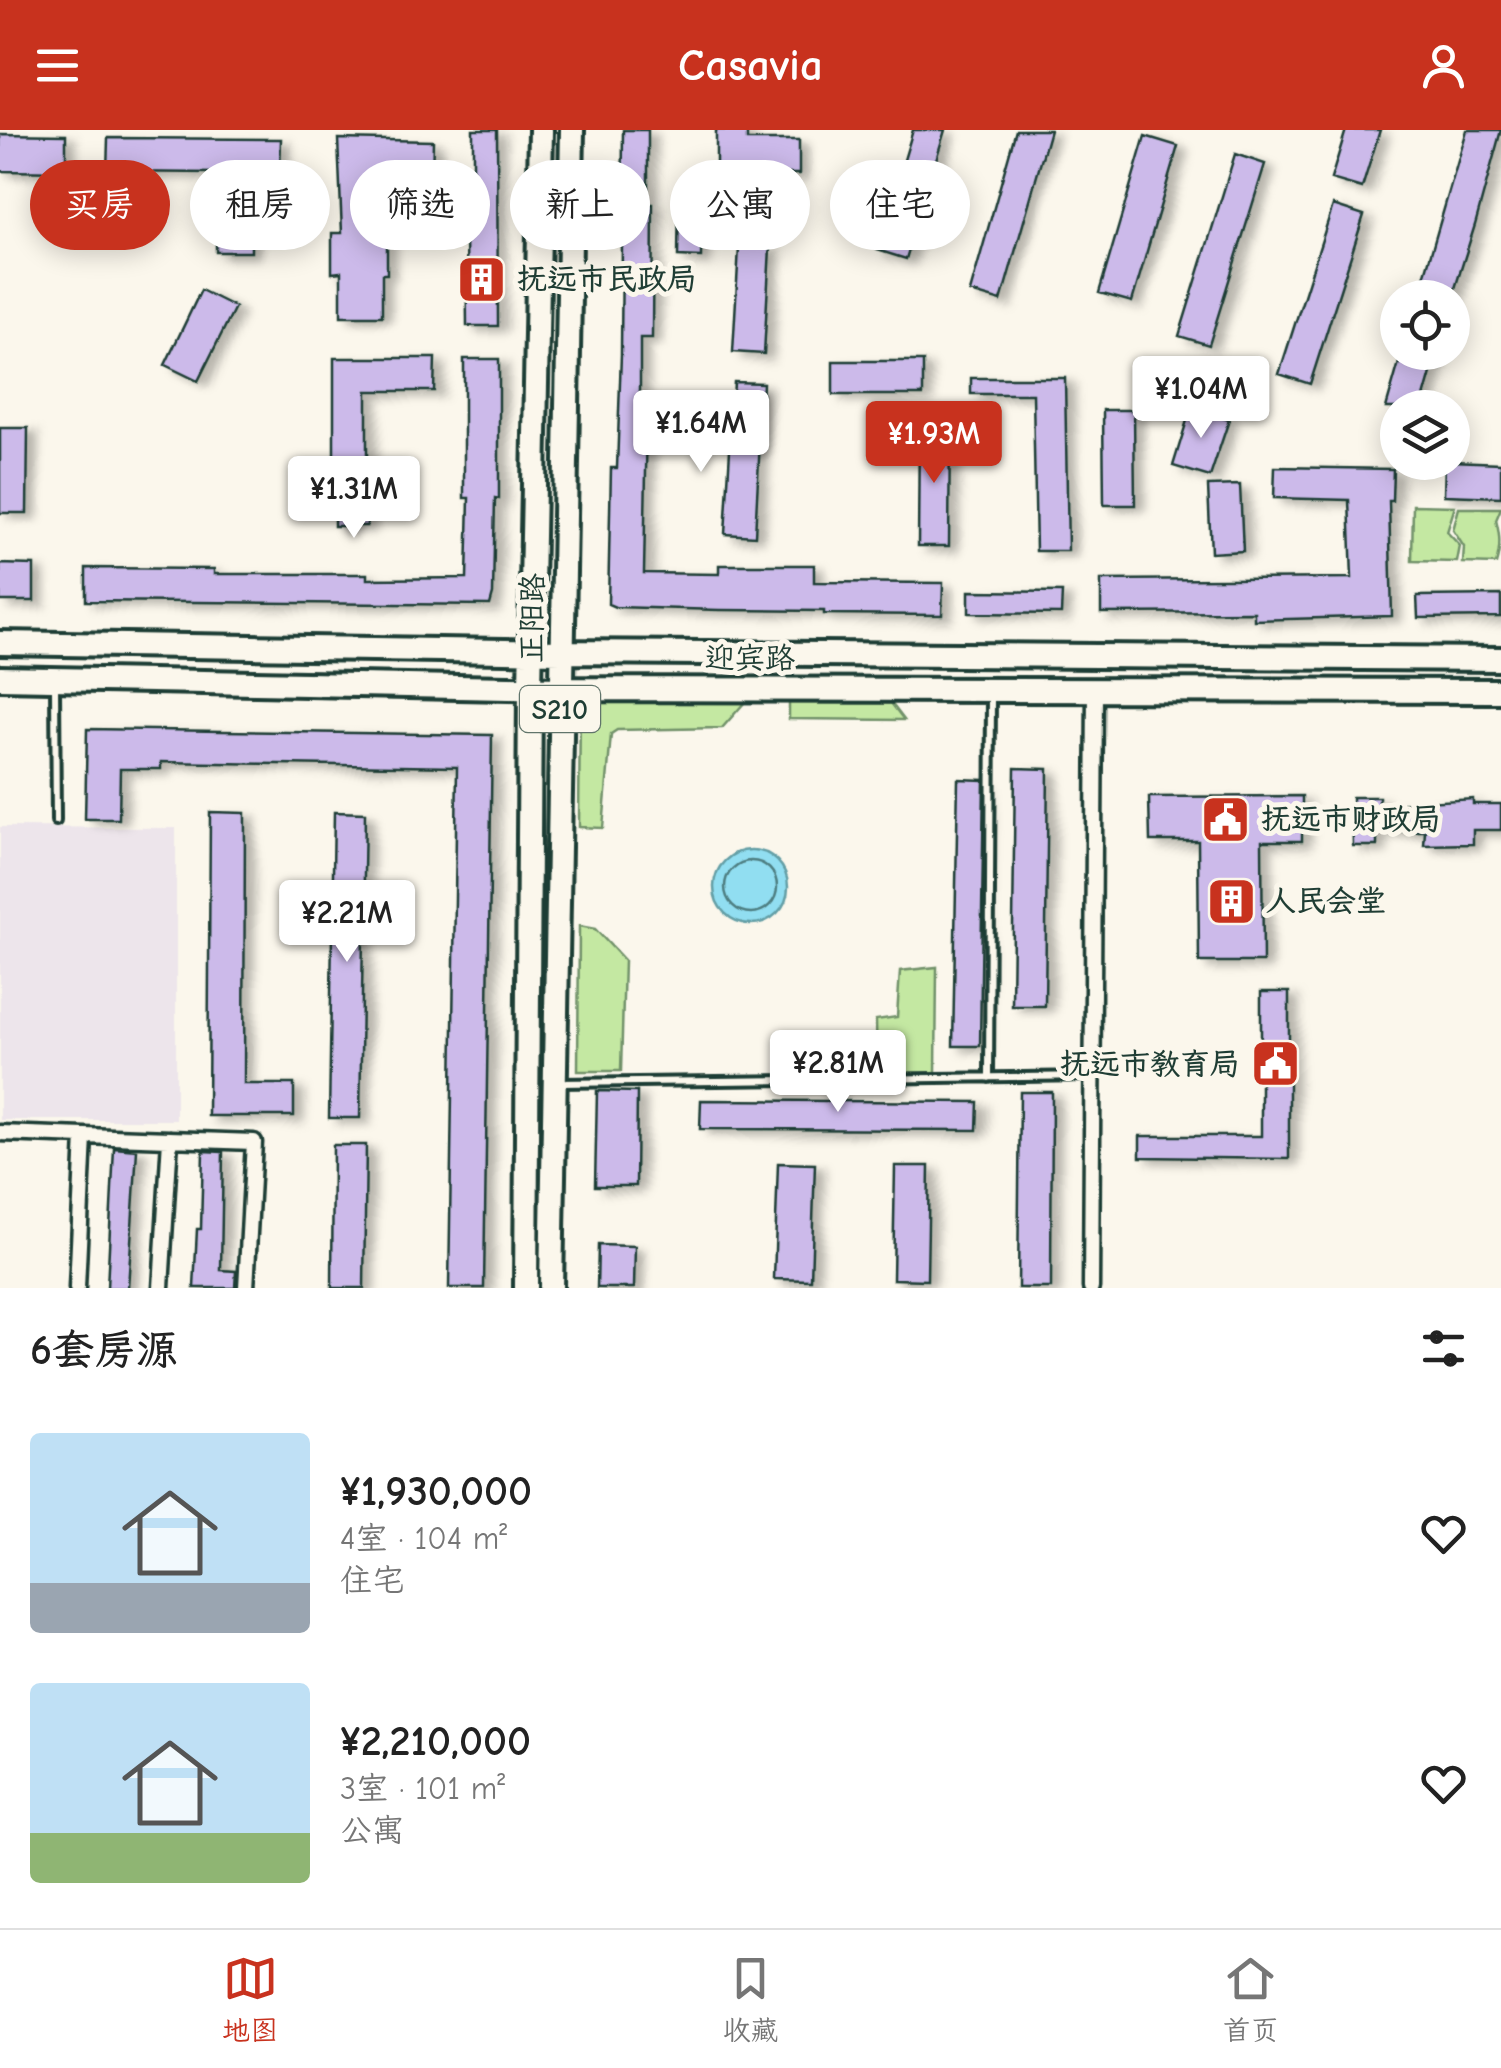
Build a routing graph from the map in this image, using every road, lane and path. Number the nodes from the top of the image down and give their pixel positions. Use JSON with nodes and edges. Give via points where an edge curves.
{"nodes":[{"id":1,"x":540,"y":130,"type":"edge"},
{"id":2,"x":572,"y":130,"type":"edge"},
{"id":3,"x":0,"y":642,"type":"edge"},
{"id":4,"x":531,"y":651,"type":"junction"},
{"id":5,"x":562,"y":652,"type":"junction"},
{"id":6,"x":1501,"y":659,"type":"edge"},
{"id":7,"x":0,"y":678,"type":"edge"},
{"id":8,"x":55,"y":680,"type":"junction"},
{"id":9,"x":530,"y":688,"type":"junction"},
{"id":10,"x":991,"y":688,"type":"junction"},
{"id":11,"x":561,"y":689,"type":"junction"},
{"id":12,"x":1094,"y":689,"type":"junction"},
{"id":13,"x":1501,"y":692,"type":"edge"},
{"id":14,"x":56,"y":820,"type":"dead end"},
{"id":15,"x":1092,"y":1076,"type":"junction"},
{"id":16,"x":989,"y":1078,"type":"junction"},
{"id":17,"x":554,"y":1083,"type":"junction"},
{"id":18,"x":0,"y":1133,"type":"edge"},
{"id":19,"x":84,"y":1136,"type":"junction"},
{"id":20,"x":170,"y":1139,"type":"junction"},
{"id":21,"x":77,"y":1288,"type":"edge"},
{"id":22,"x":161,"y":1288,"type":"edge"},
{"id":23,"x":246,"y":1288,"type":"edge"},
{"id":24,"x":526,"y":1288,"type":"edge"},
{"id":25,"x":551,"y":1288,"type":"edge"},
{"id":26,"x":1091,"y":1288,"type":"edge"}],
"edges":[{"from":1,"to":4,"type":"main road","name":"正阳路"},
{"from":2,"to":5,"type":"main road","name":"正阳路","number":"S210"},
{"from":3,"to":4,"type":"main road","name":"迎宾路","number":"S210"},
{"from":4,"to":5,"type":"main road","name":"迎宾路","number":"S210"},
{"from":4,"to":9,"type":"main road","name":"正阳路"},
{"from":5,"to":6,"type":"main road","name":"迎宾路"},
{"from":5,"to":11,"type":"main road","name":"正阳路","number":"S210"},
{"from":7,"to":8,"type":"main road","name":"迎宾路","number":"S210"},
{"from":8,"to":9,"type":"main road","name":"迎宾路","number":"S210"},
{"from":8,"to":14,"type":"lane"},
{"from":9,"to":11,"type":"main road","name":"迎宾路","number":"S210"},
{"from":9,"to":24,"type":"main road","name":"正阳路"},
{"from":10,"to":11,"type":"main road","name":"迎宾路"},
{"from":10,"to":12,"type":"main road","name":"迎宾路"},
{"from":10,"to":16,"type":"lane"},
{"from":11,"to":17,"type":"main road","name":"正阳路","number":"S210"},
{"from":12,"to":13,"type":"main road","name":"迎宾路"},
{"from":12,"to":15,"type":"street"},
{"from":15,"to":16,"type":"lane"},
{"from":15,"to":26,"type":"street"},
{"from":16,"to":17,"type":"lane"},
{"from":17,"to":25,"type":"main road","name":"正阳路","number":"S210"},
{"from":18,"to":19,"type":"street"},
{"from":19,"to":20,"type":"street"},
{"from":19,"to":21,"type":"street"},
{"from":20,"to":22,"type":"street"},
{"from":20,"to":23,"type":"street","via":[[254,1142]]}]}
